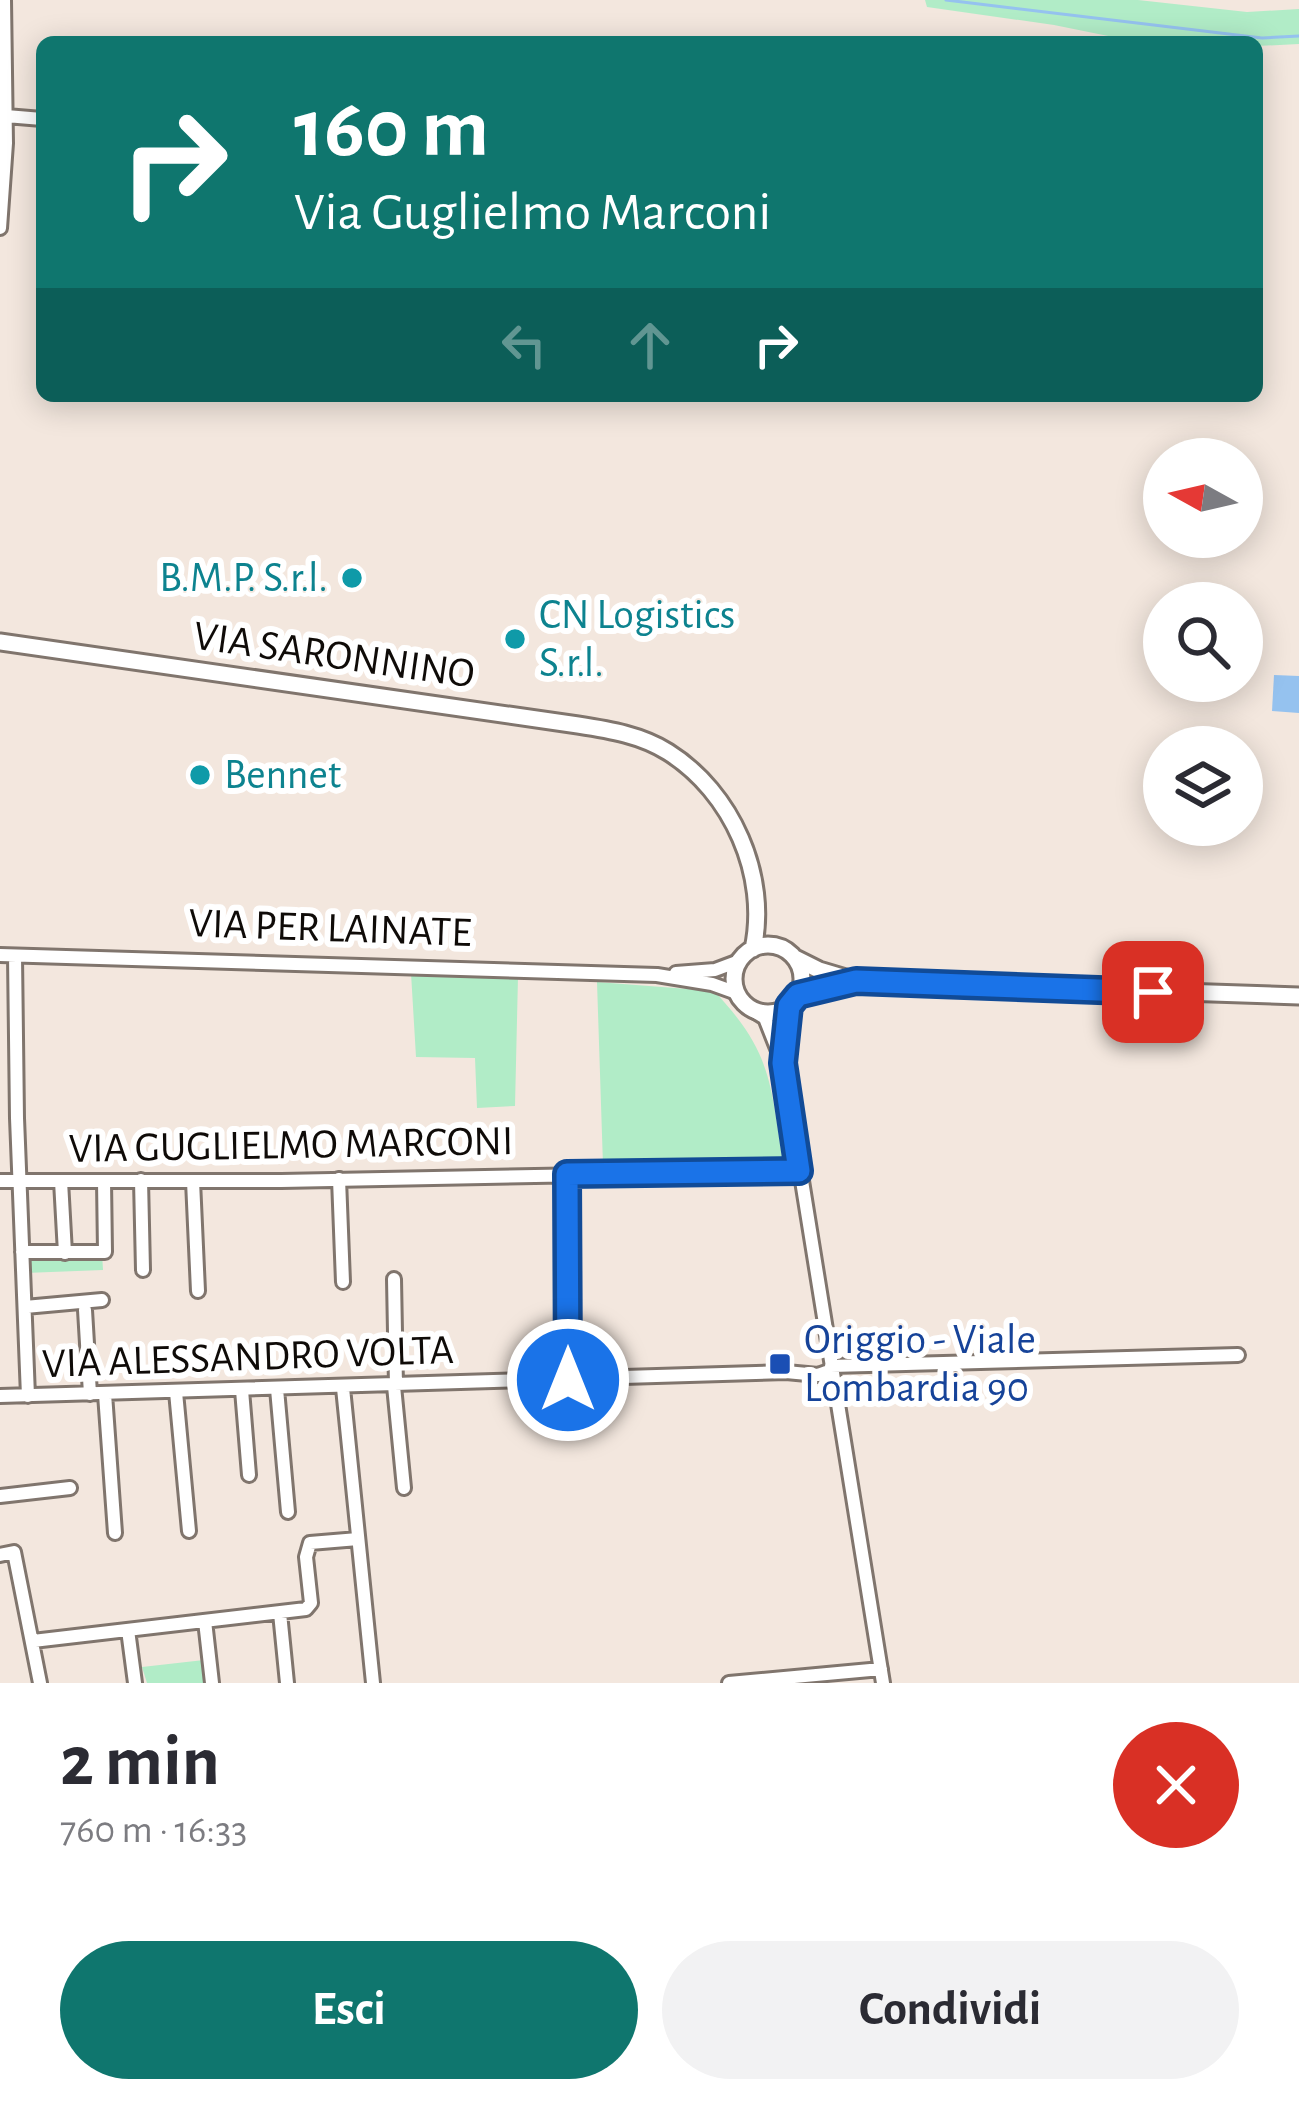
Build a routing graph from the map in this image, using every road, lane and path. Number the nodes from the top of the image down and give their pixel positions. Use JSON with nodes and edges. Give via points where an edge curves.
{"nodes":[{"id":1,"x":4,"y":0,"type":"edge"},
{"id":2,"x":5,"y":116,"type":"junction"},
{"id":3,"x":36,"y":119,"type":"edge"},
{"id":4,"x":3,"y":143,"type":"edge"},
{"id":5,"x":0,"y":228,"type":"edge"},
{"id":6,"x":0,"y":646,"type":"edge"},
{"id":7,"x":759,"y":904,"type":"junction"},
{"id":8,"x":752,"y":949,"type":"junction"},
{"id":9,"x":0,"y":955,"type":"edge"},
{"id":10,"x":792,"y":955,"type":"junction"},
{"id":11,"x":15,"y":956,"type":"junction"},
{"id":12,"x":739,"y":961,"type":"junction"},
{"id":13,"x":657,"y":975,"type":"junction"},
{"id":14,"x":856,"y":981,"type":"junction"},
{"id":15,"x":737,"y":993,"type":"junction"},
{"id":16,"x":1299,"y":996,"type":"edge"},
{"id":17,"x":794,"y":1001,"type":"junction"},
{"id":18,"x":749,"y":1007,"type":"junction"},
{"id":19,"x":0,"y":1046,"type":"edge"},
{"id":20,"x":15,"y":1048,"type":"junction"},
{"id":21,"x":783,"y":1063,"type":"junction"},
{"id":22,"x":0,"y":1117,"type":"edge"},
{"id":23,"x":16,"y":1118,"type":"junction"},
{"id":24,"x":799,"y":1171,"type":"junction"},
{"id":25,"x":567,"y":1174,"type":"junction"},
{"id":26,"x":338,"y":1179,"type":"junction"},
{"id":27,"x":141,"y":1180,"type":"junction"},
{"id":28,"x":0,"y":1181,"type":"edge"},
{"id":29,"x":19,"y":1181,"type":"junction"},
{"id":30,"x":62,"y":1181,"type":"junction"},
{"id":31,"x":104,"y":1181,"type":"junction"},
{"id":32,"x":194,"y":1181,"type":"junction"},
{"id":33,"x":22,"y":1252,"type":"junction"},
{"id":34,"x":65,"y":1253,"type":"junction"},
{"id":35,"x":143,"y":1270,"type":"dead end"},
{"id":36,"x":394,"y":1280,"type":"dead end"},
{"id":37,"x":343,"y":1282,"type":"dead end"},
{"id":38,"x":198,"y":1292,"type":"dead end"},
{"id":39,"x":102,"y":1300,"type":"dead end"},
{"id":40,"x":25,"y":1307,"type":"junction"},
{"id":41,"x":85,"y":1310,"type":"dead end"},
{"id":42,"x":1238,"y":1355,"type":"dead end"},
{"id":43,"x":831,"y":1368,"type":"junction"},
{"id":44,"x":568,"y":1380,"type":"junction"},
{"id":45,"x":395,"y":1386,"type":"junction"},
{"id":46,"x":344,"y":1388,"type":"junction"},
{"id":47,"x":277,"y":1389,"type":"junction"},
{"id":48,"x":242,"y":1390,"type":"junction"},
{"id":49,"x":176,"y":1392,"type":"junction"},
{"id":50,"x":90,"y":1394,"type":"junction"},
{"id":51,"x":105,"y":1394,"type":"junction"},
{"id":52,"x":0,"y":1396,"type":"edge"},
{"id":53,"x":28,"y":1396,"type":"junction"},
{"id":54,"x":249,"y":1475,"type":"dead end"},
{"id":55,"x":70,"y":1488,"type":"dead end"},
{"id":56,"x":404,"y":1488,"type":"dead end"},
{"id":57,"x":0,"y":1496,"type":"edge"},
{"id":58,"x":288,"y":1512,"type":"dead end"},
{"id":59,"x":189,"y":1532,"type":"dead end"},
{"id":60,"x":115,"y":1533,"type":"dead end"},
{"id":61,"x":358,"y":1539,"type":"junction"},
{"id":62,"x":0,"y":1555,"type":"edge"},
{"id":63,"x":280,"y":1612,"type":"junction"},
{"id":64,"x":205,"y":1621,"type":"junction"},
{"id":65,"x":128,"y":1630,"type":"junction"},
{"id":66,"x":33,"y":1640,"type":"junction"},
{"id":67,"x":882,"y":1676,"type":"edge"},
{"id":68,"x":40,"y":1683,"type":"edge"},
{"id":69,"x":135,"y":1683,"type":"edge"},
{"id":70,"x":212,"y":1683,"type":"edge"},
{"id":71,"x":286,"y":1683,"type":"edge"},
{"id":72,"x":374,"y":1683,"type":"edge"},
{"id":73,"x":729,"y":1683,"type":"edge"}],
"edges":[{"from":1,"to":2,"type":"street"},
{"from":2,"to":3,"type":"street"},
{"from":2,"to":4,"type":"street"},
{"from":4,"to":5,"type":"street"},
{"from":6,"to":7,"type":"main road","name":"VIA SARONNINO","via":[[627,734],[669,752],[714,795],[747,855]]},
{"from":7,"to":8,"type":"main road","name":"VIA SARONNINO"},
{"from":7,"to":10,"type":"main road","name":"VIA SARONNINO"},
{"from":8,"to":10,"type":"main road","via":[[771,945]]},
{"from":8,"to":12,"type":"main road"},
{"from":9,"to":11,"type":"street","name":"VIA PER LAINATE"},
{"from":10,"to":14,"type":"main road"},
{"from":10,"to":17,"type":"main road","via":[[802,976]]},
{"from":11,"to":13,"type":"street","name":"VIA PER LAINATE"},
{"from":11,"to":20,"type":"street"},
{"from":12,"to":13,"type":"street","name":"VIA PER LAINATE"},
{"from":12,"to":15,"type":"main road"},
{"from":13,"to":15,"type":"street","name":"VIA PER LAINATE"},
{"from":14,"to":16,"type":"main road"},
{"from":14,"to":17,"type":"main road"},
{"from":15,"to":18,"type":"main road"},
{"from":17,"to":18,"type":"main road","via":[[770,1013]]},
{"from":17,"to":21,"type":"street"},
{"from":18,"to":21,"type":"street","via":[[765,1018]]},
{"from":19,"to":20,"type":"street"},
{"from":20,"to":23,"type":"street"},
{"from":21,"to":24,"type":"street"},
{"from":22,"to":23,"type":"street"},
{"from":23,"to":29,"type":"street"},
{"from":24,"to":25,"type":"street","name":"VIA GUGLIELMO MARCONI"},
{"from":24,"to":43,"type":"street"},
{"from":25,"to":26,"type":"street","name":"VIA GUGLIELMO MARCONI"},
{"from":25,"to":44,"type":"street"},
{"from":26,"to":32,"type":"street","name":"VIA GUGLIELMO MARCONI"},
{"from":26,"to":37,"type":"street"},
{"from":27,"to":31,"type":"street","name":"VIA GUGLIELMO MARCONI"},
{"from":27,"to":32,"type":"street","name":"VIA GUGLIELMO MARCONI"},
{"from":27,"to":35,"type":"street"},
{"from":28,"to":29,"type":"street","name":"VIA GUGLIELMO MARCONI"},
{"from":29,"to":30,"type":"street","name":"VIA GUGLIELMO MARCONI"},
{"from":29,"to":33,"type":"street"},
{"from":30,"to":31,"type":"street","name":"VIA GUGLIELMO MARCONI"},
{"from":30,"to":34,"type":"street"},
{"from":31,"to":34,"type":"street","via":[[105,1252]]},
{"from":32,"to":38,"type":"street"},
{"from":33,"to":34,"type":"street"},
{"from":33,"to":40,"type":"street"},
{"from":36,"to":45,"type":"street"},
{"from":39,"to":40,"type":"street"},
{"from":40,"to":53,"type":"street"},
{"from":41,"to":50,"type":"street"},
{"from":42,"to":43,"type":"street","name":"VIA ALESSANDRO VOLTA"},
{"from":43,"to":44,"type":"street","name":"VIA ALESSANDRO VOLTA","via":[[818,1375]]},
{"from":43,"to":67,"type":"street"},
{"from":44,"to":45,"type":"street","name":"VIA ALESSANDRO VOLTA"},
{"from":45,"to":46,"type":"street","name":"VIA ALESSANDRO VOLTA"},
{"from":45,"to":56,"type":"street"},
{"from":46,"to":47,"type":"street","name":"VIA ALESSANDRO VOLTA"},
{"from":46,"to":61,"type":"street"},
{"from":47,"to":48,"type":"street","name":"VIA ALESSANDRO VOLTA"},
{"from":47,"to":58,"type":"street"},
{"from":48,"to":49,"type":"street","name":"VIA ALESSANDRO VOLTA"},
{"from":48,"to":54,"type":"street"},
{"from":49,"to":51,"type":"street","name":"VIA ALESSANDRO VOLTA"},
{"from":49,"to":59,"type":"street"},
{"from":50,"to":51,"type":"street","name":"VIA ALESSANDRO VOLTA"},
{"from":50,"to":53,"type":"street","name":"VIA ALESSANDRO VOLTA"},
{"from":51,"to":60,"type":"street"},
{"from":52,"to":53,"type":"street","name":"VIA ALESSANDRO VOLTA"},
{"from":55,"to":57,"type":"street"},
{"from":61,"to":63,"type":"street","via":[[310,1543],[310,1607]]},
{"from":61,"to":72,"type":"street"},
{"from":62,"to":66,"type":"street","via":[[14,1552]]},
{"from":63,"to":64,"type":"street"},
{"from":63,"to":71,"type":"street"},
{"from":64,"to":65,"type":"street"},
{"from":64,"to":70,"type":"street"},
{"from":65,"to":66,"type":"street"},
{"from":65,"to":69,"type":"street"},
{"from":66,"to":68,"type":"street"},
{"from":67,"to":73,"type":"street"}]}
